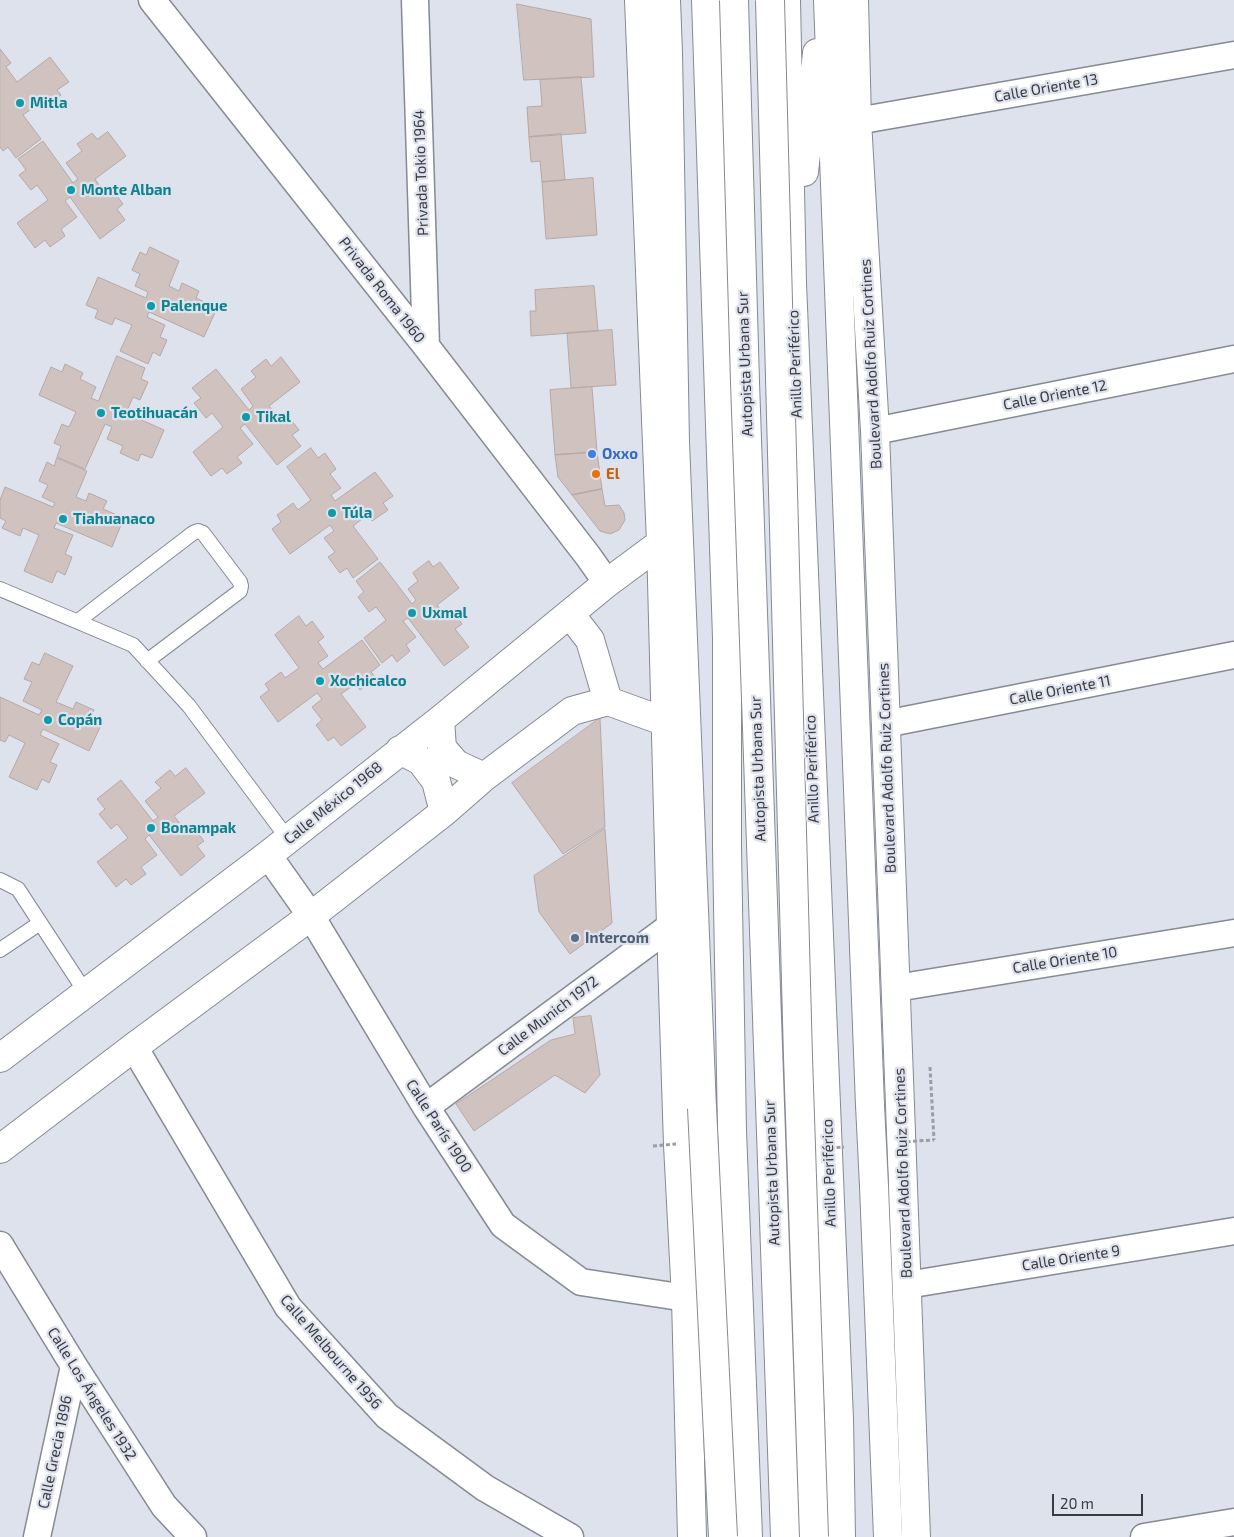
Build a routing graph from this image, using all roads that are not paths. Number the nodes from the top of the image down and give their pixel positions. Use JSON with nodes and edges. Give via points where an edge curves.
{"nodes":[{"id":1,"x":152,"y":0,"type":"edge"},
{"id":2,"x":415,"y":0,"type":"edge"},
{"id":3,"x":639,"y":0,"type":"edge"},
{"id":4,"x":706,"y":0,"type":"edge"},
{"id":5,"x":734,"y":0,"type":"edge"},
{"id":6,"x":770,"y":0,"type":"edge"},
{"id":7,"x":786,"y":0,"type":"edge"},
{"id":8,"x":821,"y":0,"type":"edge"},
{"id":9,"x":828,"y":0,"type":"edge"},
{"id":10,"x":854,"y":0,"type":"edge"},
{"id":11,"x":666,"y":2,"type":"edge"},
{"id":12,"x":1234,"y":55,"type":"edge"},
{"id":13,"x":857,"y":121,"type":"junction"},
{"id":14,"x":792,"y":282,"type":"junction"},
{"id":15,"x":426,"y":346,"type":"junction"},
{"id":16,"x":1234,"y":359,"type":"edge"},
{"id":17,"x":875,"y":431,"type":"junction"},
{"id":18,"x":661,"y":543,"type":"junction"},
{"id":19,"x":607,"y":583,"type":"junction"},
{"id":20,"x":0,"y":589,"type":"edge"},
{"id":21,"x":570,"y":614,"type":"junction"},
{"id":22,"x":78,"y":621,"type":"junction"},
{"id":23,"x":1234,"y":655,"type":"edge"},
{"id":24,"x":147,"y":661,"type":"junction"},
{"id":25,"x":608,"y":700,"type":"junction"},
{"id":26,"x":440,"y":720,"type":"junction"},
{"id":27,"x":666,"y":722,"type":"junction"},
{"id":28,"x":885,"y":724,"type":"junction"},
{"id":29,"x":400,"y":750,"type":"junction"},
{"id":30,"x":484,"y":777,"type":"junction"},
{"id":31,"x":444,"y":812,"type":"junction"},
{"id":32,"x":278,"y":847,"type":"junction"},
{"id":33,"x":0,"y":880,"type":"edge"},
{"id":34,"x":311,"y":916,"type":"junction"},
{"id":35,"x":40,"y":923,"type":"junction"},
{"id":36,"x":671,"y":926,"type":"junction"},
{"id":37,"x":1234,"y":933,"type":"edge"},
{"id":38,"x":0,"y":950,"type":"edge"},
{"id":39,"x":896,"y":988,"type":"junction"},
{"id":40,"x":86,"y":993,"type":"junction"},
{"id":41,"x":134,"y":1046,"type":"junction"},
{"id":42,"x":0,"y":1058,"type":"edge"},
{"id":43,"x":426,"y":1107,"type":"junction"},
{"id":44,"x":0,"y":1149,"type":"edge"},
{"id":45,"x":679,"y":1159,"type":"junction"},
{"id":46,"x":1234,"y":1231,"type":"edge"},
{"id":47,"x":0,"y":1245,"type":"edge"},
{"id":48,"x":907,"y":1285,"type":"junction"},
{"id":49,"x":686,"y":1298,"type":"junction"},
{"id":50,"x":74,"y":1366,"type":"junction"},
{"id":51,"x":747,"y":1503,"type":"junction"},
{"id":52,"x":1234,"y":1522,"type":"edge"},
{"id":53,"x":37,"y":1537,"type":"edge"},
{"id":54,"x":193,"y":1537,"type":"edge"},
{"id":55,"x":570,"y":1537,"type":"edge"},
{"id":56,"x":692,"y":1537,"type":"edge"},
{"id":57,"x":723,"y":1537,"type":"edge"},
{"id":58,"x":748,"y":1537,"type":"edge"},
{"id":59,"x":785,"y":1537,"type":"edge"},
{"id":60,"x":814,"y":1537,"type":"edge"},
{"id":61,"x":841,"y":1537,"type":"edge"},
{"id":62,"x":888,"y":1537,"type":"edge"},
{"id":63,"x":916,"y":1537,"type":"edge"},
{"id":64,"x":1144,"y":1537,"type":"edge"}],
"edges":[{"from":1,"to":15,"type":"street","name":"Privada Roma 1960"},
{"from":2,"to":15,"type":"street","name":"Privada Tokio 1964"},
{"from":3,"to":18,"type":"main road"},
{"from":4,"to":51,"type":"main road","via":[[727,638],[732,1131]]},
{"from":5,"to":59,"type":"main road","name":"Autopista Urbana Sur","bridge":true},
{"from":6,"to":60,"type":"main road","name":"Autopista Urbana Sur","bridge":true},
{"from":7,"to":14,"type":"main road","name":"Anillo Periférico"},
{"from":8,"to":14,"type":"main road"},
{"from":9,"to":62,"type":"main road","bridge":true},
{"from":10,"to":13,"type":"main road","name":"Boulevard Adolfo Ruiz Cortines"},
{"from":11,"to":57,"type":"main road","bridge":true,"via":[[675,442]]},
{"from":12,"to":13,"type":"street","name":"Calle Oriente 13"},
{"from":13,"to":17,"type":"main road","name":"Boulevard Adolfo Ruiz Cortines"},
{"from":14,"to":61,"type":"main road","name":"Anillo Periférico","via":[[839,1399]]},
{"from":15,"to":19,"type":"street","name":"Privada Roma 1960"},
{"from":16,"to":17,"type":"street","name":"Calle Oriente 12"},
{"from":17,"to":28,"type":"main road","name":"Boulevard Adolfo Ruiz Cortines"},
{"from":18,"to":19,"type":"main road","name":"Calle México 1968"},
{"from":18,"to":27,"type":"main road"},
{"from":19,"to":21,"type":"main road","name":"Calle México 1968"},
{"from":20,"to":22,"type":"lane"},
{"from":21,"to":25,"type":"main road","via":[[590,640]]},
{"from":21,"to":26,"type":"main road","name":"Calle México 1968"},
{"from":22,"to":24,"type":"lane","via":[[133,645]]},
{"from":22,"to":24,"type":"lane","via":[[193,533],[203,533],[240,582],[240,591]]},
{"from":23,"to":28,"type":"street","name":"Calle Oriente 11"},
{"from":24,"to":32,"type":"lane","via":[[188,706]]},
{"from":25,"to":27,"type":"main road"},
{"from":25,"to":30,"type":"main road","via":[[572,711]]},
{"from":26,"to":29,"type":"main road","name":"Calle México 1968"},
{"from":26,"to":30,"type":"main road","via":[[442,748],[456,764]]},
{"from":27,"to":36,"type":"main road"},
{"from":28,"to":39,"type":"main road","name":"Boulevard Adolfo Ruiz Cortines"},
{"from":29,"to":31,"type":"main road","via":[[421,761],[436,781]]},
{"from":29,"to":32,"type":"main road","name":"Calle México 1968"},
{"from":30,"to":31,"type":"main road"},
{"from":31,"to":34,"type":"main road"},
{"from":32,"to":34,"type":"street","name":"Calle París 1900"},
{"from":32,"to":40,"type":"main road","name":"Calle México 1968"},
{"from":33,"to":35,"type":"lane","via":[[18,888]]},
{"from":34,"to":41,"type":"main road"},
{"from":34,"to":43,"type":"street","name":"Calle París 1900"},
{"from":35,"to":38,"type":"lane"},
{"from":35,"to":40,"type":"lane"},
{"from":36,"to":43,"type":"street","name":"Calle Munich 1972"},
{"from":36,"to":45,"type":"main road"},
{"from":37,"to":39,"type":"street","name":"Calle Oriente 10"},
{"from":39,"to":48,"type":"main road","name":"Boulevard Adolfo Ruiz Cortines"},
{"from":40,"to":42,"type":"main road","name":"Calle México 1968"},
{"from":41,"to":44,"type":"main road"},
{"from":41,"to":55,"type":"street","name":"Calle Melbourne 1956","via":[[288,1307],[387,1416],[485,1488]]},
{"from":43,"to":49,"type":"street","name":"Calle París 1900","via":[[503,1225],[581,1282]]},
{"from":45,"to":49,"type":"main road"},
{"from":45,"to":51,"type":"main road"},
{"from":46,"to":48,"type":"street","name":"Calle Oriente 9"},
{"from":47,"to":50,"type":"street","name":"Calle Los Ángeles 1932"},
{"from":48,"to":63,"type":"main road","name":"Boulevard Adolfo Ruiz Cortines"},
{"from":49,"to":56,"type":"main road"},
{"from":50,"to":53,"type":"street","name":"Calle Grecia 1896"},
{"from":50,"to":54,"type":"street","name":"Calle Los Ángeles 1932","via":[[164,1506]]},
{"from":51,"to":58,"type":"main road"},
{"from":52,"to":64,"type":"street"}]}
